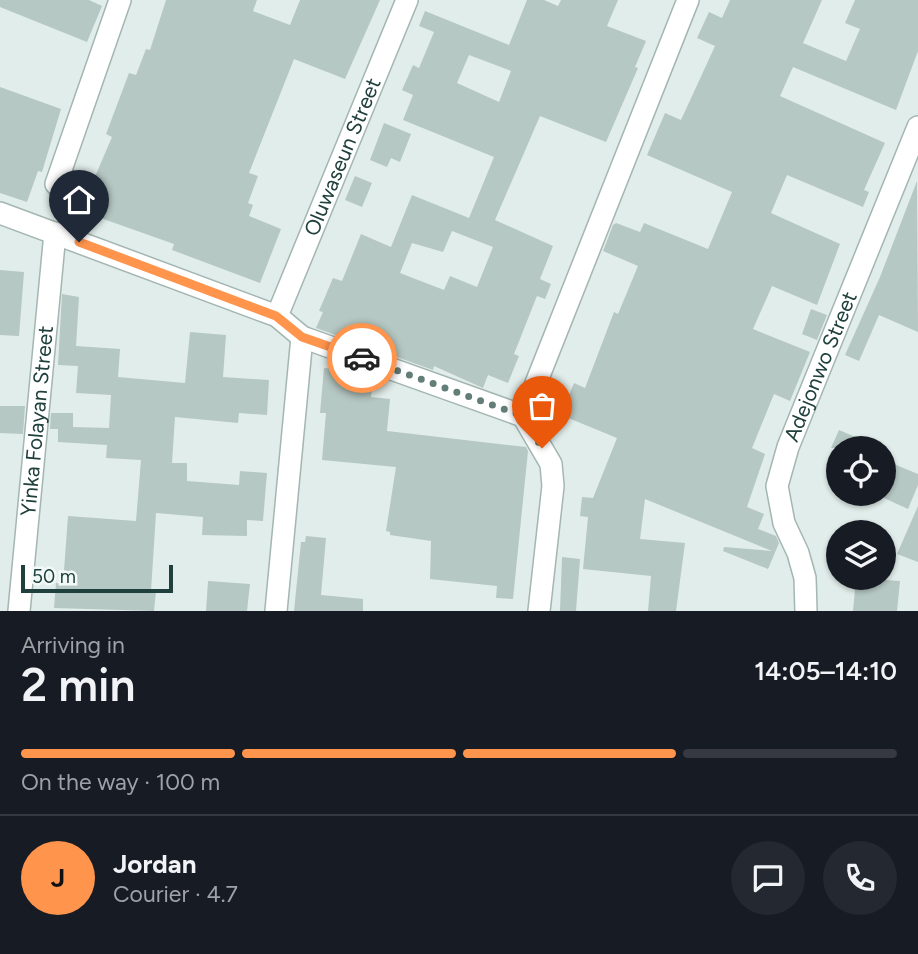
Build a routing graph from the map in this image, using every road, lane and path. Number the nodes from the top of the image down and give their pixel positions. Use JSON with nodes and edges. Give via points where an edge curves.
{"nodes":[{"id":1,"x":120,"y":0,"type":"edge"},
{"id":2,"x":407,"y":0,"type":"edge"},
{"id":3,"x":688,"y":0,"type":"edge"},
{"id":4,"x":918,"y":127,"type":"edge"},
{"id":5,"x":56,"y":184,"type":"dead end"},
{"id":6,"x":0,"y":213,"type":"edge"},
{"id":7,"x":55,"y":233,"type":"junction"},
{"id":8,"x":276,"y":316,"type":"junction"},
{"id":9,"x":302,"y":337,"type":"junction"},
{"id":10,"x":523,"y":416,"type":"junction"},
{"id":11,"x":19,"y":611,"type":"edge"},
{"id":12,"x":276,"y":611,"type":"edge"},
{"id":13,"x":539,"y":611,"type":"edge"},
{"id":14,"x":806,"y":611,"type":"edge"}],
"edges":[{"from":1,"to":5,"type":"street"},
{"from":2,"to":8,"type":"street","name":"Oluwaseun Street"},
{"from":3,"to":10,"type":"street"},
{"from":4,"to":14,"type":"street","name":"Adejonwo Street","via":[[777,486],[784,523],[805,578]]},
{"from":6,"to":7,"type":"street"},
{"from":7,"to":8,"type":"street"},
{"from":7,"to":11,"type":"street","name":"Yinka Folayan Street"},
{"from":8,"to":9,"type":"street"},
{"from":9,"to":10,"type":"street"},
{"from":9,"to":12,"type":"street"},
{"from":10,"to":13,"type":"street","via":[[551,464],[553,486]]}]}
